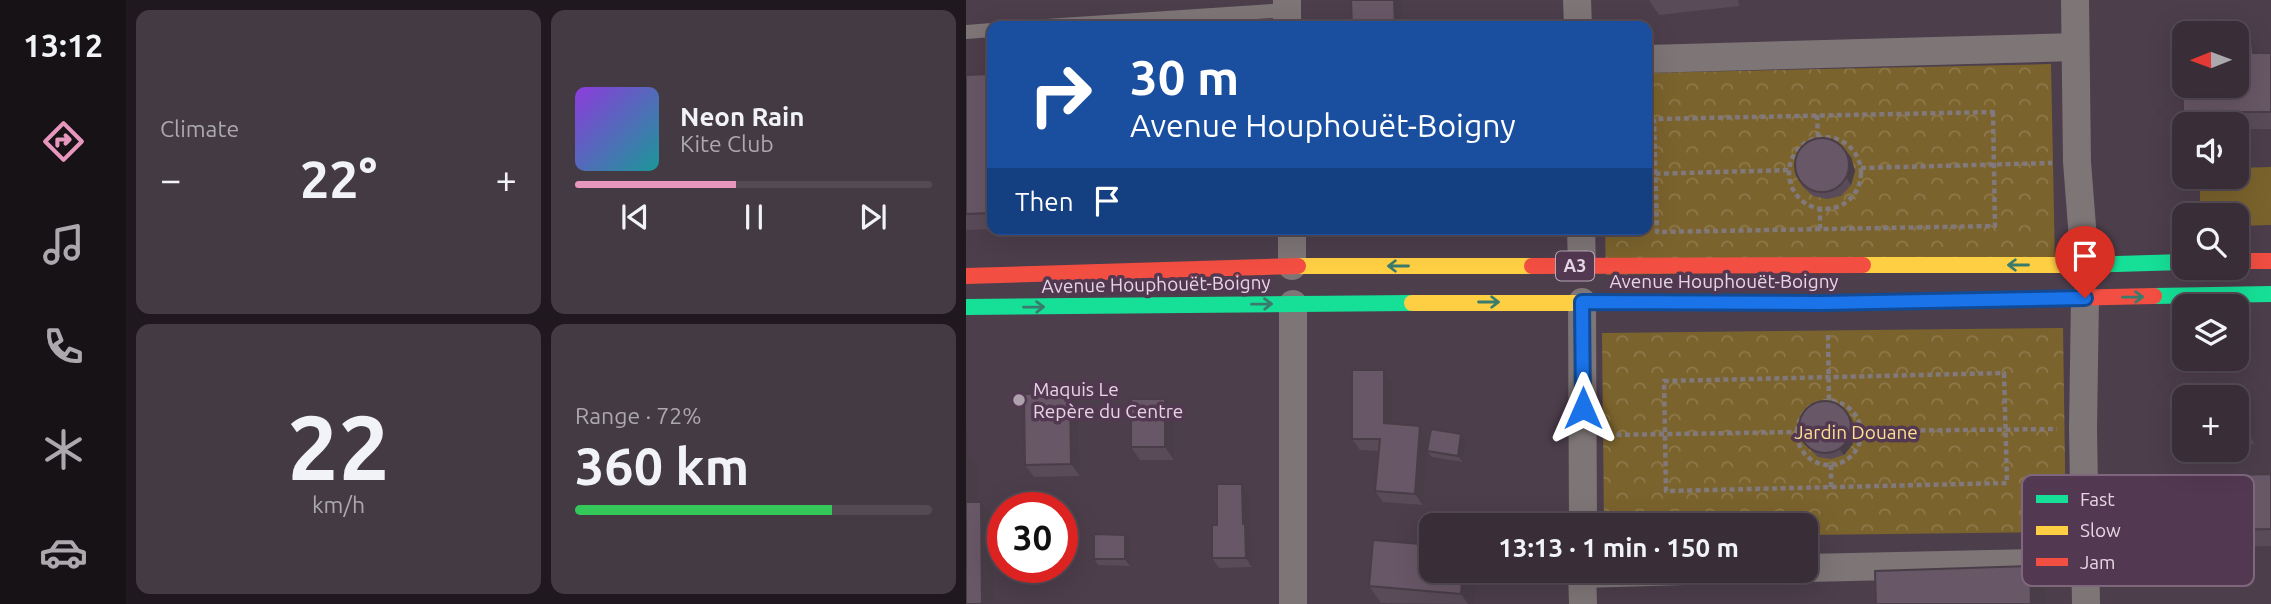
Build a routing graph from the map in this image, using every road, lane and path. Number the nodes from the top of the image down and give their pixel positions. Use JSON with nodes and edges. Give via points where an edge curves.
{"nodes":[{"id":1,"x":1577,"y":0,"type":"edge"},
{"id":2,"x":2075,"y":0,"type":"edge"},
{"id":3,"x":1287,"y":12,"type":"edge"},
{"id":4,"x":1132,"y":21,"type":"edge"},
{"id":5,"x":1578,"y":21,"type":"edge"},
{"id":6,"x":987,"y":30,"type":"edge"},
{"id":7,"x":966,"y":32,"type":"edge"},
{"id":8,"x":2075,"y":47,"type":"junction"},
{"id":9,"x":1652,"y":59,"type":"edge"},
{"id":10,"x":1817,"y":115,"type":"junction"},
{"id":11,"x":1818,"y":137,"type":"junction"},
{"id":12,"x":2077,"y":162,"type":"junction"},
{"id":13,"x":1994,"y":164,"type":"junction"},
{"id":14,"x":1861,"y":168,"type":"junction"},
{"id":15,"x":1789,"y":170,"type":"junction"},
{"id":16,"x":1652,"y":173,"type":"edge"},
{"id":17,"x":1656,"y":173,"type":"junction"},
{"id":18,"x":1292,"y":235,"type":"edge"},
{"id":19,"x":1581,"y":235,"type":"edge"},
{"id":20,"x":2249,"y":261,"type":"edge"},
{"id":21,"x":2271,"y":261,"type":"edge"},
{"id":22,"x":2172,"y":262,"type":"edge"},
{"id":23,"x":2085,"y":265,"type":"junction"},
{"id":24,"x":1292,"y":266,"type":"junction"},
{"id":25,"x":1582,"y":266,"type":"junction"},
{"id":26,"x":966,"y":276,"type":"edge"},
{"id":27,"x":2271,"y":294,"type":"edge"},
{"id":28,"x":2085,"y":298,"type":"junction"},
{"id":29,"x":1582,"y":302,"type":"junction"},
{"id":30,"x":1828,"y":303,"type":"junction"},
{"id":31,"x":1293,"y":304,"type":"junction"},
{"id":32,"x":966,"y":307,"type":"edge"},
{"id":33,"x":1829,"y":377,"type":"junction"},
{"id":34,"x":1829,"y":400,"type":"junction"},
{"id":35,"x":2083,"y":429,"type":"junction"},
{"id":36,"x":2006,"y":430,"type":"junction"},
{"id":37,"x":1797,"y":432,"type":"junction"},
{"id":38,"x":1861,"y":432,"type":"junction"},
{"id":39,"x":1665,"y":434,"type":"junction"},
{"id":40,"x":1583,"y":435,"type":"junction"},
{"id":41,"x":1831,"y":465,"type":"junction"},
{"id":42,"x":2084,"y":475,"type":"edge"},
{"id":43,"x":1831,"y":487,"type":"junction"},
{"id":44,"x":1583,"y":513,"type":"edge"},
{"id":45,"x":2022,"y":564,"type":"edge"},
{"id":46,"x":1818,"y":569,"type":"edge"},
{"id":47,"x":1582,"y":583,"type":"edge"},
{"id":48,"x":2086,"y":586,"type":"edge"},
{"id":49,"x":1293,"y":604,"type":"edge"},
{"id":50,"x":1583,"y":604,"type":"edge"},
{"id":51,"x":2086,"y":604,"type":"edge"}],
"edges":[{"from":1,"to":5,"type":"street"},
{"from":2,"to":8,"type":"street"},
{"from":3,"to":4,"type":"lane"},
{"from":6,"to":7,"type":"lane"},
{"from":8,"to":9,"type":"street"},
{"from":8,"to":12,"type":"street"},
{"from":10,"to":11,"type":"path"},
{"from":10,"to":13,"type":"path","via":[[1993,112]]},
{"from":10,"to":17,"type":"path","via":[[1654,119]]},
{"from":11,"to":14,"type":"path","via":[[1846,143]]},
{"from":11,"to":15,"type":"path","via":[[1794,155]]},
{"from":12,"to":13,"type":"path"},
{"from":12,"to":23,"type":"street"},
{"from":13,"to":14,"type":"path"},
{"from":13,"to":17,"type":"path","via":[[1995,226],[1657,232]]},
{"from":14,"to":15,"type":"path","via":[[1860,181],[1845,203],[1820,209],[1803,202],[1793,188]]},
{"from":15,"to":17,"type":"path"},
{"from":16,"to":17,"type":"path"},
{"from":18,"to":24,"type":"street"},
{"from":19,"to":25,"type":"street"},
{"from":20,"to":21,"type":"highway"},
{"from":22,"to":23,"type":"highway","name":"Avenue Houphouët-Boigny","number":"A3"},
{"from":23,"to":25,"type":"highway","name":"Avenue Houphouët-Boigny","number":"A3","one_way":true},
{"from":25,"to":24,"type":"highway","name":"Avenue Houphouët-Boigny","number":"A3","one_way":true},
{"from":24,"to":26,"type":"highway","name":"Avenue Houphouët-Boigny","number":"A3"},
{"from":28,"to":27,"type":"highway","name":"Avenue Houphouët-Boigny","number":"A3","one_way":true},
{"from":28,"to":30,"type":"highway","name":"Avenue Houphouët-Boigny","number":"A3"},
{"from":28,"to":35,"type":"street"},
{"from":29,"to":30,"type":"highway","name":"Avenue Houphouët-Boigny","number":"A3"},
{"from":31,"to":29,"type":"highway","name":"Avenue Houphouët-Boigny","number":"A3","one_way":true},
{"from":29,"to":40,"type":"street"},
{"from":30,"to":33,"type":"path"},
{"from":32,"to":31,"type":"highway","name":"Avenue Houphouët-Boigny","number":"A3","one_way":true},
{"from":31,"to":49,"type":"street"},
{"from":33,"to":34,"type":"path"},
{"from":33,"to":36,"type":"path","via":[[2004,373]]},
{"from":33,"to":39,"type":"path","via":[[1664,381]]},
{"from":34,"to":37,"type":"path","via":[[1806,410]]},
{"from":34,"to":38,"type":"path","via":[[1845,405],[1857,417]]},
{"from":35,"to":36,"type":"path"},
{"from":35,"to":42,"type":"street"},
{"from":36,"to":38,"type":"path"},
{"from":36,"to":43,"type":"path","via":[[2007,483]]},
{"from":37,"to":39,"type":"path"},
{"from":37,"to":41,"type":"path","via":[[1803,450],[1815,461]]},
{"from":38,"to":41,"type":"path","via":[[1853,455]]},
{"from":39,"to":40,"type":"path"},
{"from":39,"to":43,"type":"path","via":[[1666,491]]},
{"from":40,"to":44,"type":"street"},
{"from":41,"to":43,"type":"path"},
{"from":45,"to":46,"type":"street"},
{"from":47,"to":50,"type":"street"},
{"from":48,"to":51,"type":"street"}]}
